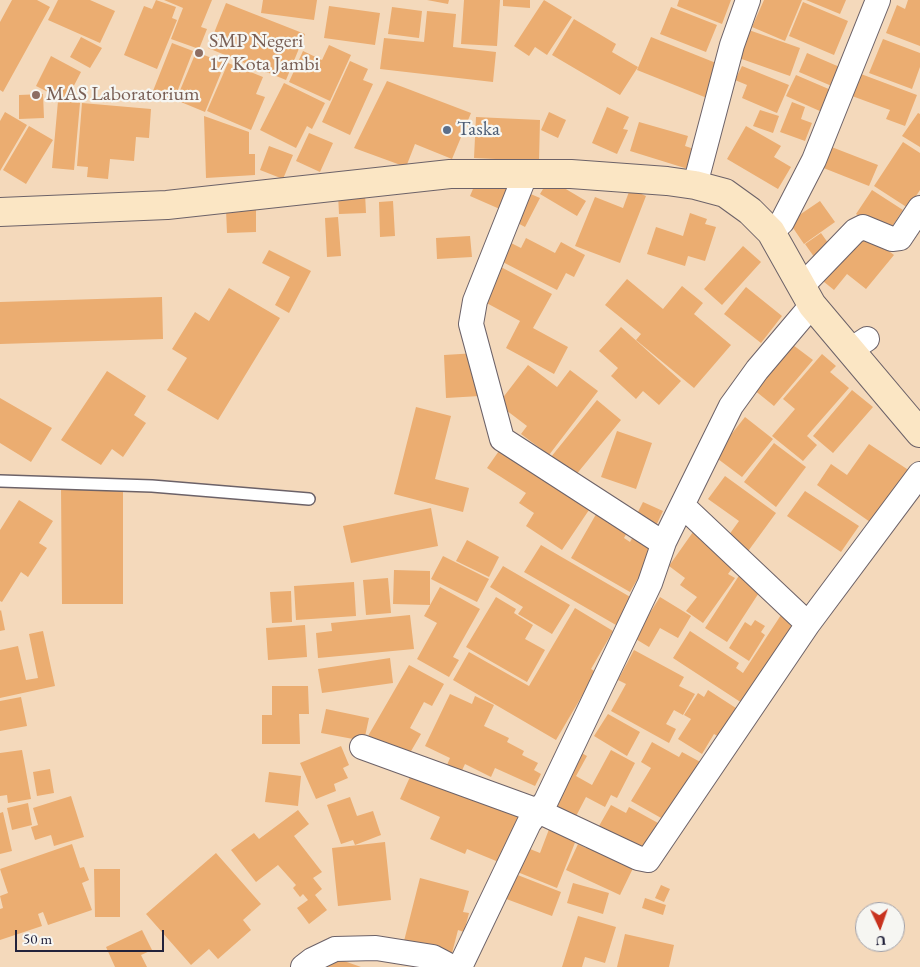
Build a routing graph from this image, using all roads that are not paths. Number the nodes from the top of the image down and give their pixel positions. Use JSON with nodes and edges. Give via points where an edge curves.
{"nodes":[{"id":1,"x":748,"y":0,"type":"edge"},
{"id":2,"x":878,"y":0,"type":"edge"},
{"id":3,"x":526,"y":173,"type":"junction"},
{"id":4,"x":695,"y":185,"type":"junction"},
{"id":5,"x":920,"y":208,"type":"edge"},
{"id":6,"x":0,"y":212,"type":"edge"},
{"id":7,"x":771,"y":232,"type":"junction"},
{"id":8,"x":807,"y":296,"type":"junction"},
{"id":9,"x":920,"y":433,"type":"edge"},
{"id":10,"x":920,"y":474,"type":"edge"},
{"id":11,"x":0,"y":481,"type":"edge"},
{"id":12,"x":309,"y":499,"type":"dead end"},
{"id":13,"x":683,"y":506,"type":"junction"},
{"id":14,"x":664,"y":542,"type":"junction"},
{"id":15,"x":808,"y":624,"type":"junction"},
{"id":16,"x":362,"y":747,"type":"dead end"},
{"id":17,"x":538,"y":811,"type":"junction"},
{"id":18,"x":303,"y":967,"type":"edge"},
{"id":19,"x":452,"y":967,"type":"edge"},
{"id":20,"x":460,"y":967,"type":"edge"}],
"edges":[{"from":1,"to":4,"type":"street","via":[[732,45]]},
{"from":2,"to":7,"type":"street","via":[[814,160],[782,222]]},
{"from":3,"to":4,"type":"street"},
{"from":3,"to":6,"type":"street","via":[[450,174],[167,205]]},
{"from":3,"to":14,"type":"street","via":[[475,302],[471,324],[502,439]]},
{"from":4,"to":7,"type":"street","via":[[725,193]]},
{"from":5,"to":8,"type":"street","via":[[900,238],[892,239],[863,226],[855,231]]},
{"from":7,"to":8,"type":"street"},
{"from":8,"to":9,"type":"street","via":[[858,345]]},
{"from":8,"to":13,"type":"street","via":[[730,406]]},
{"from":10,"to":15,"type":"street"},
{"from":11,"to":12,"type":"lane","via":[[152,486]]},
{"from":13,"to":14,"type":"street"},
{"from":13,"to":15,"type":"street"},
{"from":14,"to":17,"type":"street","via":[[650,583],[550,793]]},
{"from":15,"to":17,"type":"street","via":[[648,860]]},
{"from":16,"to":17,"type":"street"},
{"from":17,"to":20,"type":"street","via":[[529,823]]},
{"from":18,"to":19,"type":"street","via":[[335,949],[376,948],[432,957]]}]}
